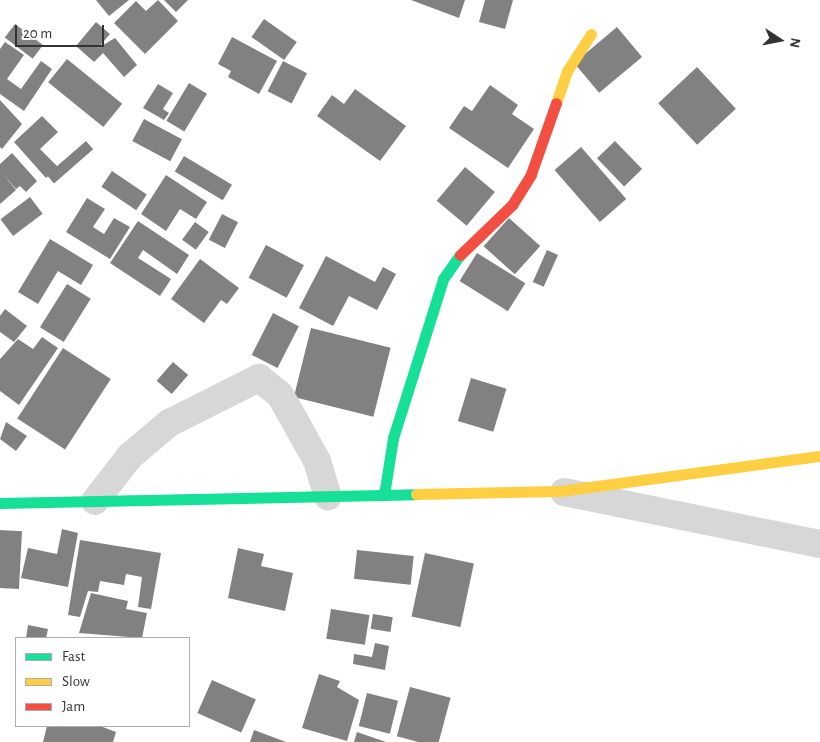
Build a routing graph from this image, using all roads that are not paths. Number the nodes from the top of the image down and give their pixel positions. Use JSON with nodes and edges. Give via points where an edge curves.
{"nodes":[{"id":1,"x":591,"y":34,"type":"dead end"},
{"id":2,"x":820,"y":456,"type":"edge"},
{"id":3,"x":560,"y":492,"type":"junction"},
{"id":4,"x":384,"y":495,"type":"junction"},
{"id":5,"x":328,"y":496,"type":"junction"},
{"id":6,"x":95,"y":502,"type":"junction"},
{"id":7,"x":0,"y":503,"type":"edge"},
{"id":8,"x":820,"y":544,"type":"edge"}],
"edges":[{"from":1,"to":4,"type":"street","via":[[567,71],[526,182],[512,205],[466,247],[443,279],[393,438]]},
{"from":2,"to":3,"type":"street"},
{"from":3,"to":4,"type":"street"},
{"from":3,"to":8,"type":"street"},
{"from":4,"to":5,"type":"street"},
{"from":5,"to":6,"type":"street"},
{"from":5,"to":6,"type":"street","via":[[317,461],[291,414],[280,395],[260,378],[169,423],[130,456]]},
{"from":6,"to":7,"type":"street"}]}
